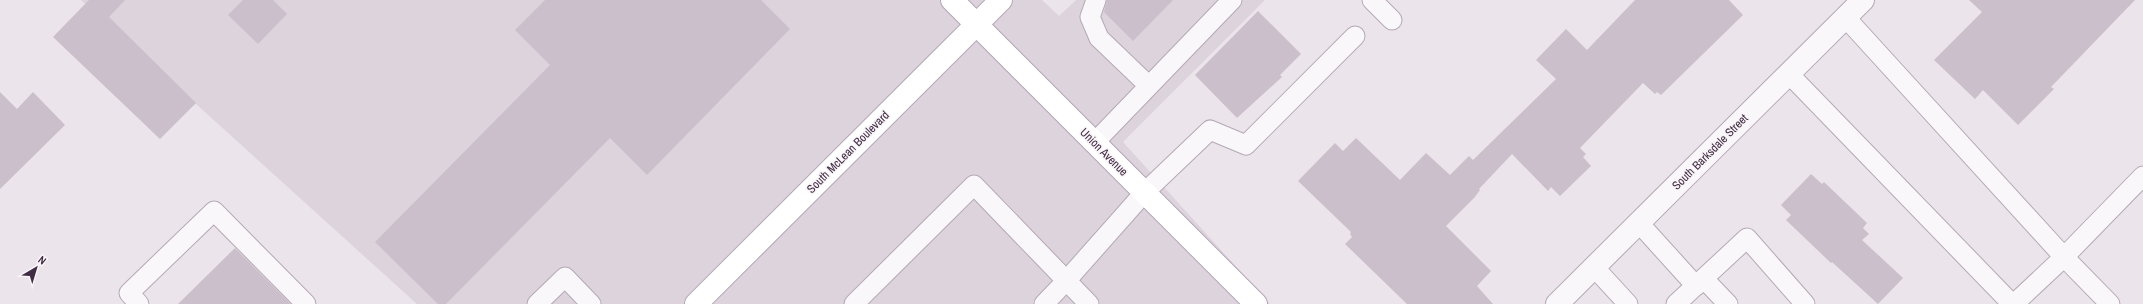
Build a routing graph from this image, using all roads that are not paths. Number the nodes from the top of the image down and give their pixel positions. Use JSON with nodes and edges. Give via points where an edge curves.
{"nodes":[{"id":1,"x":952,"y":0,"type":"edge"},
{"id":2,"x":1000,"y":0,"type":"edge"},
{"id":3,"x":1096,"y":0,"type":"edge"},
{"id":4,"x":1372,"y":0,"type":"edge"},
{"id":5,"x":1863,"y":0,"type":"edge"},
{"id":6,"x":1230,"y":1,"type":"edge"},
{"id":7,"x":1846,"y":18,"type":"junction"},
{"id":8,"x":1392,"y":20,"type":"dead end"},
{"id":9,"x":977,"y":24,"type":"junction"},
{"id":10,"x":1354,"y":36,"type":"dead end"},
{"id":11,"x":1789,"y":74,"type":"junction"},
{"id":12,"x":1148,"y":85,"type":"junction"},
{"id":13,"x":1095,"y":142,"type":"junction"},
{"id":14,"x":2143,"y":176,"type":"edge"},
{"id":15,"x":1144,"y":192,"type":"junction"},
{"id":16,"x":1639,"y":222,"type":"junction"},
{"id":17,"x":2064,"y":257,"type":"junction"},
{"id":18,"x":1594,"y":267,"type":"junction"},
{"id":19,"x":1066,"y":281,"type":"junction"},
{"id":20,"x":1700,"y":282,"type":"junction"},
{"id":21,"x":140,"y":304,"type":"edge"},
{"id":22,"x":306,"y":304,"type":"edge"},
{"id":23,"x":537,"y":304,"type":"edge"},
{"id":24,"x":591,"y":304,"type":"edge"},
{"id":25,"x":696,"y":304,"type":"edge"},
{"id":26,"x":854,"y":304,"type":"edge"},
{"id":27,"x":1044,"y":304,"type":"edge"},
{"id":28,"x":1089,"y":304,"type":"edge"},
{"id":29,"x":1256,"y":304,"type":"edge"},
{"id":30,"x":1557,"y":304,"type":"edge"},
{"id":31,"x":1628,"y":304,"type":"edge"},
{"id":32,"x":1676,"y":304,"type":"edge"},
{"id":33,"x":1728,"y":304,"type":"edge"},
{"id":34,"x":1805,"y":304,"type":"edge"},
{"id":35,"x":2013,"y":304,"type":"edge"},
{"id":36,"x":2110,"y":304,"type":"edge"}],
"edges":[{"from":1,"to":9,"type":"main road","name":"Union Avenue"},
{"from":2,"to":9,"type":"main road","name":"South McLean Boulevard"},
{"from":3,"to":12,"type":"lane","via":[[1090,17],[1099,38]]},
{"from":4,"to":8,"type":"lane"},
{"from":5,"to":7,"type":"street","name":"South Barksdale Street"},
{"from":6,"to":12,"type":"lane"},
{"from":7,"to":11,"type":"street","name":"South Barksdale Street"},
{"from":7,"to":17,"type":"lane"},
{"from":9,"to":13,"type":"main road","name":"Union Avenue"},
{"from":9,"to":25,"type":"main road","name":"South McLean Boulevard"},
{"from":10,"to":15,"type":"lane","via":[[1246,145],[1210,130]]},
{"from":11,"to":16,"type":"street","name":"South Barksdale Street"},
{"from":11,"to":35,"type":"lane"},
{"from":12,"to":13,"type":"lane"},
{"from":13,"to":15,"type":"main road","name":"Union Avenue"},
{"from":14,"to":17,"type":"lane"},
{"from":15,"to":19,"type":"lane"},
{"from":15,"to":29,"type":"main road","name":"Union Avenue"},
{"from":16,"to":18,"type":"street","name":"South Barksdale Street"},
{"from":16,"to":20,"type":"lane"},
{"from":17,"to":35,"type":"lane"},
{"from":17,"to":36,"type":"lane"},
{"from":18,"to":30,"type":"street","name":"South Barksdale Street"},
{"from":18,"to":31,"type":"lane"},
{"from":19,"to":26,"type":"lane","via":[[974,185]]},
{"from":19,"to":27,"type":"lane"},
{"from":19,"to":28,"type":"lane"},
{"from":20,"to":32,"type":"lane"},
{"from":20,"to":33,"type":"lane"},
{"from":20,"to":34,"type":"lane","via":[[1747,238]]},
{"from":21,"to":22,"type":"lane","via":[[129,293],[214,211]]},
{"from":23,"to":24,"type":"lane","via":[[565,277]]}]}
